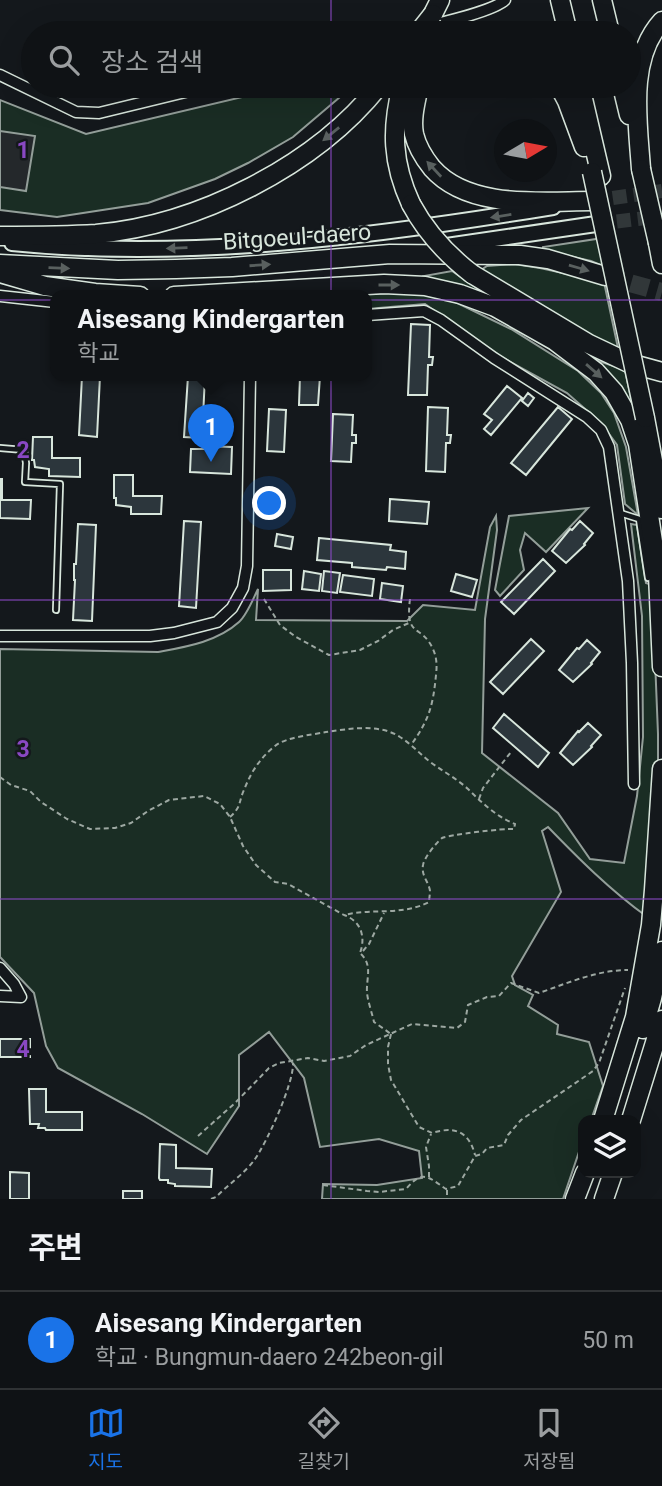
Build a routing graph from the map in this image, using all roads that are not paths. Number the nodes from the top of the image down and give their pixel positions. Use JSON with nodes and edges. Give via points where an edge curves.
{"nodes":[{"id":1,"x":505,"y":0,"type":"edge"},
{"id":2,"x":560,"y":0,"type":"edge"},
{"id":3,"x":602,"y":0,"type":"edge"},
{"id":4,"x":444,"y":21,"type":"edge"},
{"id":5,"x":565,"y":21,"type":"edge"},
{"id":6,"x":607,"y":21,"type":"edge"},
{"id":7,"x":662,"y":22,"type":"edge"},
{"id":8,"x":641,"y":67,"type":"edge"},
{"id":9,"x":0,"y":75,"type":"edge"},
{"id":10,"x":21,"y":85,"type":"edge"},
{"id":11,"x":47,"y":98,"type":"edge"},
{"id":12,"x":161,"y":98,"type":"edge"},
{"id":13,"x":369,"y":98,"type":"edge"},
{"id":14,"x":399,"y":98,"type":"edge"},
{"id":15,"x":416,"y":98,"type":"edge"},
{"id":16,"x":566,"y":98,"type":"edge"},
{"id":17,"x":582,"y":98,"type":"edge"},
{"id":18,"x":625,"y":98,"type":"edge"},
{"id":19,"x":636,"y":98,"type":"edge"},
{"id":20,"x":641,"y":169,"type":"junction"},
{"id":21,"x":596,"y":174,"type":"junction"},
{"id":22,"x":592,"y":201,"type":"joint"},
{"id":23,"x":596,"y":224,"type":"tunnel mouth"},
{"id":24,"x":0,"y":239,"type":"edge"},
{"id":25,"x":390,"y":254,"type":"junction"},
{"id":26,"x":0,"y":264,"type":"edge"},
{"id":27,"x":662,"y":264,"type":"edge"},
{"id":28,"x":0,"y":273,"type":"edge"},
{"id":29,"x":605,"y":275,"type":"tunnel mouth"},
{"id":30,"x":74,"y":290,"type":"edge"},
{"id":31,"x":279,"y":290,"type":"edge"},
{"id":32,"x":0,"y":296,"type":"edge"},
{"id":33,"x":50,"y":301,"type":"edge"},
{"id":34,"x":372,"y":315,"type":"edge"},
{"id":35,"x":662,"y":372,"type":"edge"},
{"id":36,"x":250,"y":381,"type":"edge"},
{"id":37,"x":650,"y":417,"type":"junction"},
{"id":38,"x":0,"y":448,"type":"edge"},
{"id":39,"x":662,"y":452,"type":"edge"},
{"id":40,"x":662,"y":509,"type":"edge"},
{"id":41,"x":620,"y":513,"type":"junction"},
{"id":42,"x":648,"y":578,"type":"dead end"},
{"id":43,"x":56,"y":610,"type":"dead end"},
{"id":44,"x":0,"y":636,"type":"edge"},
{"id":45,"x":662,"y":667,"type":"edge"},
{"id":46,"x":662,"y":769,"type":"edge"},
{"id":47,"x":634,"y":784,"type":"dead end"},
{"id":48,"x":662,"y":902,"type":"edge"},
{"id":49,"x":662,"y":951,"type":"edge"},
{"id":50,"x":0,"y":968,"type":"edge"},
{"id":51,"x":0,"y":996,"type":"edge"},
{"id":52,"x":635,"y":1017,"type":"junction"},
{"id":53,"x":662,"y":1020,"type":"edge"},
{"id":54,"x":605,"y":1115,"type":"edge"},
{"id":55,"x":617,"y":1115,"type":"edge"},
{"id":56,"x":633,"y":1115,"type":"edge"},
{"id":57,"x":583,"y":1178,"type":"edge"},
{"id":58,"x":595,"y":1178,"type":"edge"},
{"id":59,"x":611,"y":1178,"type":"edge"},
{"id":60,"x":575,"y":1199,"type":"edge"},
{"id":61,"x":586,"y":1199,"type":"edge"},
{"id":62,"x":604,"y":1199,"type":"edge"}],
"edges":[{"from":1,"to":4,"type":"street"},
{"from":2,"to":5,"type":"highway"},
{"from":3,"to":6,"type":"highway"},
{"from":7,"to":8,"type":"highway","via":[[649,41]]},
{"from":9,"to":10,"type":"street"},
{"from":11,"to":12,"type":"street","via":[[88,113]]},
{"from":13,"to":24,"type":"highway","one_way":true,"via":[[310,151],[264,180],[196,212],[98,234]]},
{"from":14,"to":35,"type":"highway","bridge":true,"via":[[395,146],[403,187],[420,222],[435,240],[472,274],[589,344]]},
{"from":22,"to":15,"type":"highway","one_way":true,"via":[[489,198],[461,189],[439,176],[423,157],[414,134]]},
{"from":16,"to":21,"type":"highway"},
{"from":17,"to":21,"type":"highway"},
{"from":18,"to":20,"type":"highway"},
{"from":19,"to":20,"type":"highway"},
{"from":20,"to":27,"type":"highway","bridge":true},
{"from":21,"to":37,"type":"highway"},
{"from":22,"to":24,"type":"main road","name":"Bitgoeul-daero","one_way":true,"via":[[443,225],[228,246],[43,246]]},
{"from":23,"to":25,"type":"main road","name":"Bitgoeul-daero"},
{"from":26,"to":25,"type":"highway","name":"Bitgoeul-daero","one_way":true,"via":[[176,269]]},
{"from":25,"to":29,"type":"highway","one_way":true,"via":[[520,255]]},
{"from":28,"to":30,"type":"highway"},
{"from":31,"to":45,"type":"highway","one_way":true,"via":[[384,284],[460,294],[495,307],[555,341],[596,372],[631,420],[638,444],[658,574]]},
{"from":32,"to":33,"type":"street"},
{"from":34,"to":41,"type":"street","via":[[424,310],[587,417],[601,430],[609,447]]},
{"from":36,"to":44,"type":"street","via":[[247,566],[243,588],[232,608],[217,622],[150,636]]},
{"from":37,"to":39,"type":"highway"},
{"from":37,"to":40,"type":"highway"},
{"from":38,"to":43,"type":"lane","via":[[24,450],[25,482],[60,484]]},
{"from":41,"to":42,"type":"lane","via":[[639,519]]},
{"from":41,"to":47,"type":"street","via":[[632,663]]},
{"from":46,"to":52,"type":"highway","via":[[654,890]]},
{"from":48,"to":52,"type":"highway"},
{"from":49,"to":55,"type":"highway"},
{"from":50,"to":51,"type":"street","via":[[22,997]]},
{"from":52,"to":54,"type":"highway"},
{"from":53,"to":56,"type":"highway"},
{"from":57,"to":60,"type":"highway"},
{"from":58,"to":61,"type":"highway"},
{"from":59,"to":62,"type":"highway"}]}
